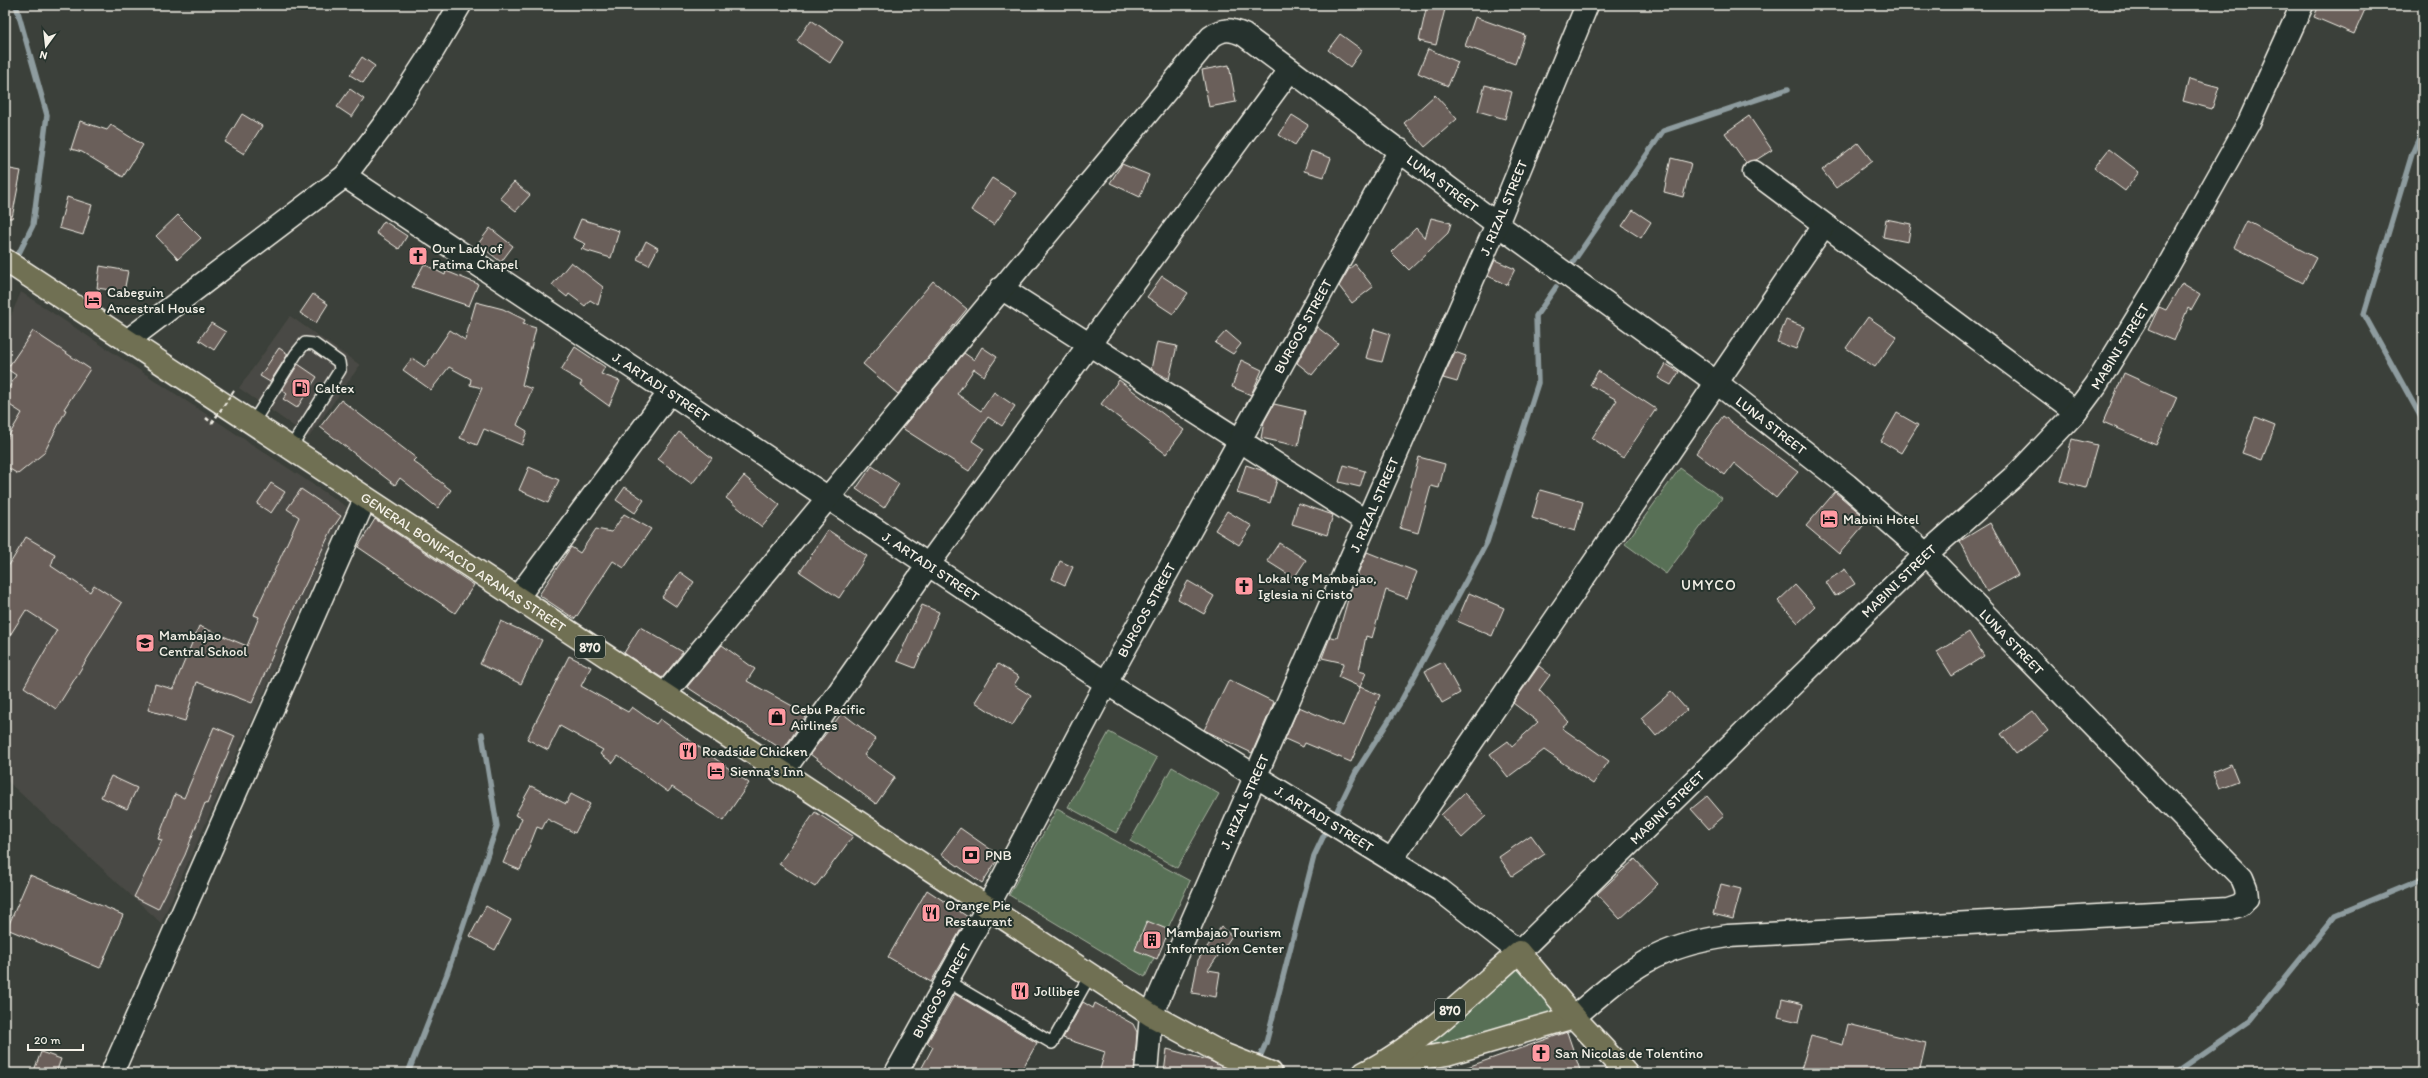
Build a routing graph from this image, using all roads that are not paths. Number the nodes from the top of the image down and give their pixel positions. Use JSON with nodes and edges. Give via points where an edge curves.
{"nodes":[{"id":1,"x":460,"y":5,"type":"edge"},
{"id":2,"x":1587,"y":5,"type":"edge"},
{"id":3,"x":2302,"y":5,"type":"edge"},
{"id":4,"x":1290,"y":70,"type":"junction"},
{"id":5,"x":1400,"y":150,"type":"junction"},
{"id":6,"x":1754,"y":172,"type":"dead end"},
{"id":7,"x":344,"y":176,"type":"junction"},
{"id":8,"x":1497,"y":224,"type":"junction"},
{"id":9,"x":1824,"y":225,"type":"junction"},
{"id":10,"x":5,"y":260,"type":"edge"},
{"id":11,"x":1001,"y":288,"type":"junction"},
{"id":12,"x":127,"y":341,"type":"junction"},
{"id":13,"x":1090,"y":344,"type":"junction"},
{"id":14,"x":1716,"y":383,"type":"junction"},
{"id":15,"x":670,"y":392,"type":"junction"},
{"id":16,"x":2076,"y":412,"type":"junction"},
{"id":17,"x":252,"y":424,"type":"junction"},
{"id":18,"x":1240,"y":441,"type":"junction"},
{"id":19,"x":290,"y":449,"type":"junction"},
{"id":20,"x":826,"y":497,"type":"junction"},
{"id":21,"x":365,"y":499,"type":"junction"},
{"id":22,"x":1367,"y":522,"type":"junction"},
{"id":23,"x":1926,"y":554,"type":"junction"},
{"id":24,"x":928,"y":565,"type":"junction"},
{"id":25,"x":517,"y":598,"type":"junction"},
{"id":26,"x":1106,"y":683,"type":"junction"},
{"id":27,"x":664,"y":695,"type":"junction"},
{"id":28,"x":782,"y":772,"type":"junction"},
{"id":29,"x":1257,"y":777,"type":"junction"},
{"id":30,"x":1392,"y":859,"type":"junction"},
{"id":31,"x":987,"y":908,"type":"junction"},
{"id":32,"x":1519,"y":952,"type":"junction"},
{"id":33,"x":1090,"y":975,"type":"junction"},
{"id":34,"x":947,"y":981,"type":"junction"},
{"id":35,"x":1151,"y":1015,"type":"junction"},
{"id":36,"x":1574,"y":1017,"type":"junction"},
{"id":37,"x":1371,"y":1069,"type":"edge"},
{"id":38,"x":112,"y":1073,"type":"edge"},
{"id":39,"x":896,"y":1073,"type":"edge"},
{"id":40,"x":1146,"y":1073,"type":"edge"},
{"id":41,"x":1271,"y":1073,"type":"edge"},
{"id":42,"x":1626,"y":1073,"type":"edge"}],
"edges":[{"from":1,"to":7,"type":"street","via":[[395,109]]},
{"from":2,"to":8,"type":"street","name":"J. RIZAL STREET"},
{"from":3,"to":16,"type":"street","name":"MABINI STREET","via":[[2249,122],[2158,284],[2096,385]]},
{"from":4,"to":5,"type":"street","name":"LUNA STREET"},
{"from":4,"to":11,"type":"street","name":"LUNA STREET","via":[[1244,35],[1226,29],[1211,37]]},
{"from":4,"to":13,"type":"street"},
{"from":5,"to":8,"type":"street","name":"LUNA STREET"},
{"from":5,"to":18,"type":"street","name":"BURGOS STREET"},
{"from":6,"to":9,"type":"street"},
{"from":7,"to":12,"type":"street"},
{"from":7,"to":15,"type":"street","name":"J. ARTADI STREET"},
{"from":8,"to":14,"type":"street","name":"LUNA STREET"},
{"from":8,"to":22,"type":"street","name":"J. RIZAL STREET"},
{"from":9,"to":14,"type":"street"},
{"from":9,"to":16,"type":"street"},
{"from":10,"to":12,"type":"main road","name":"GENERAL BONIFACIO ARANAS STREET","number":"870"},
{"from":11,"to":13,"type":"street"},
{"from":11,"to":20,"type":"street"},
{"from":12,"to":17,"type":"main road","name":"GENERAL BONIFACIO ARANAS STREET","number":"870"},
{"from":13,"to":18,"type":"street"},
{"from":13,"to":24,"type":"street"},
{"from":14,"to":23,"type":"street","name":"LUNA STREET","via":[[1846,485]]},
{"from":14,"to":30,"type":"street"},
{"from":15,"to":20,"type":"street","name":"J. ARTADI STREET"},
{"from":15,"to":25,"type":"street"},
{"from":16,"to":23,"type":"street","name":"MABINI STREET","via":[[2018,473]]},
{"from":17,"to":19,"type":"main road","name":"GENERAL BONIFACIO ARANAS STREET","number":"870"},
{"from":17,"to":19,"type":"lane","via":[[296,354],[305,343],[314,344],[339,362],[340,370]]},
{"from":18,"to":22,"type":"street"},
{"from":18,"to":26,"type":"street","name":"BURGOS STREET"},
{"from":19,"to":21,"type":"main road","name":"GENERAL BONIFACIO ARANAS STREET","number":"870"},
{"from":20,"to":24,"type":"street","name":"J. ARTADI STREET"},
{"from":20,"to":27,"type":"street"},
{"from":21,"to":25,"type":"main road","name":"GENERAL BONIFACIO ARANAS STREET","number":"870"},
{"from":21,"to":38,"type":"street"},
{"from":22,"to":29,"type":"street","name":"J. RIZAL STREET"},
{"from":23,"to":32,"type":"street","name":"MABINI STREET"},
{"from":23,"to":36,"type":"street","name":"LUNA STREET","via":[[2242,878],[2247,898],[2240,906],[2228,909],[1728,936],[1693,941],[1661,952],[1628,970]]},
{"from":24,"to":26,"type":"street","name":"J. ARTADI STREET"},
{"from":24,"to":28,"type":"street"},
{"from":25,"to":27,"type":"main road","name":"GENERAL BONIFACIO ARANAS STREET","number":"870"},
{"from":26,"to":29,"type":"street","name":"J. ARTADI STREET"},
{"from":26,"to":31,"type":"street","name":"BURGOS STREET"},
{"from":27,"to":28,"type":"main road","name":"GENERAL BONIFACIO ARANAS STREET","number":"870"},
{"from":28,"to":31,"type":"main road","name":"GENERAL BONIFACIO ARANAS STREET","number":"870"},
{"from":29,"to":30,"type":"street","name":"J. ARTADI STREET"},
{"from":29,"to":35,"type":"street","name":"J. RIZAL STREET"},
{"from":30,"to":32,"type":"street","name":"J. ARTADI STREET","via":[[1440,890]]},
{"from":31,"to":33,"type":"main road","name":"GENERAL BONIFACIO ARANAS STREET","number":"870"},
{"from":31,"to":34,"type":"street","name":"BURGOS STREET"},
{"from":32,"to":36,"type":"main road"},
{"from":32,"to":37,"type":"main road","name":"MABINI STREET","number":"870","via":[[1421,1035]]},
{"from":33,"to":34,"type":"lane","via":[[1052,1043]]},
{"from":33,"to":35,"type":"main road","name":"GENERAL BONIFACIO ARANAS STREET","number":"870"},
{"from":34,"to":39,"type":"street","name":"BURGOS STREET"},
{"from":35,"to":40,"type":"street","name":"J. RIZAL STREET"},
{"from":35,"to":41,"type":"main road","name":"GENERAL BONIFACIO ARANAS STREET","number":"870","via":[[1225,1055]]},
{"from":36,"to":37,"type":"main road","name":"MABINI STREET","via":[[1447,1054]]},
{"from":36,"to":42,"type":"main road"}]}
